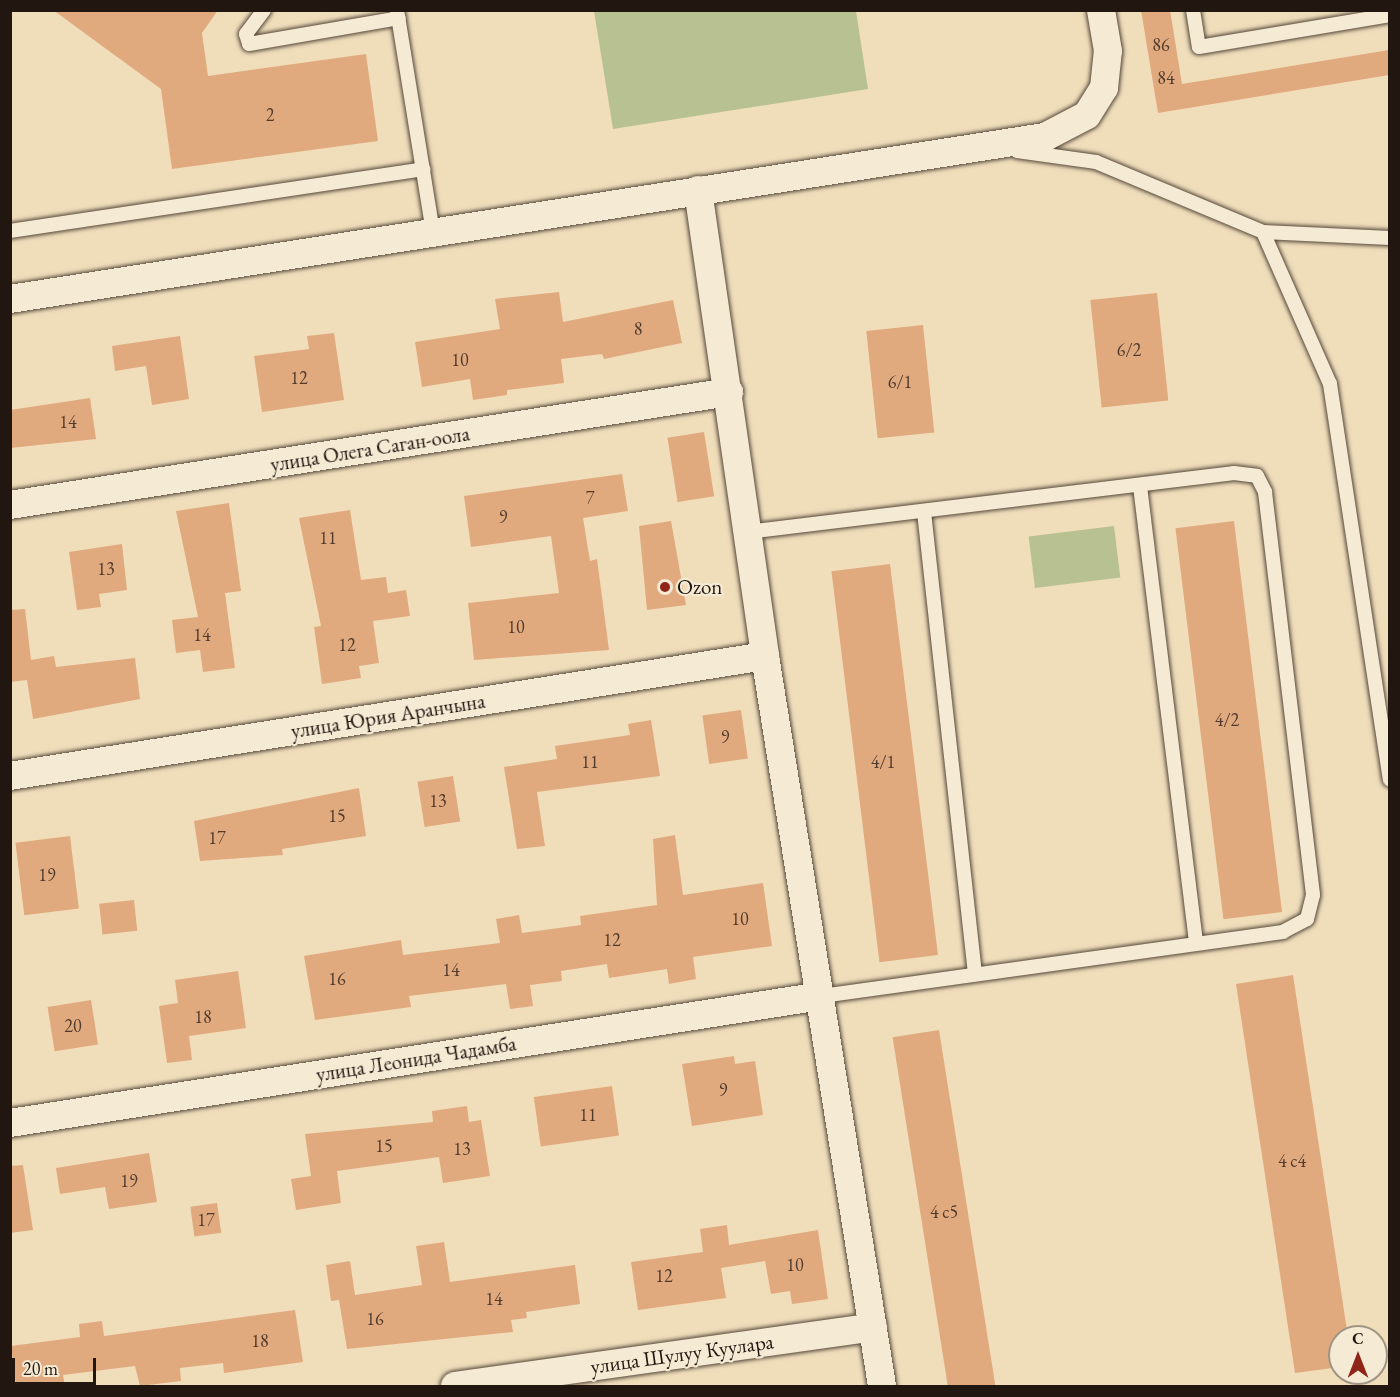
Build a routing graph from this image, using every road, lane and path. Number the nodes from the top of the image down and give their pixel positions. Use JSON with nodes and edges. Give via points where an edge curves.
{"nodes":[{"id":1,"x":264,"y":10,"type":"edge"},
{"id":2,"x":1101,"y":10,"type":"edge"},
{"id":3,"x":1193,"y":10,"type":"edge"},
{"id":4,"x":398,"y":14,"type":"edge"},
{"id":5,"x":1389,"y":15,"type":"edge"},
{"id":6,"x":985,"y":146,"type":"junction"},
{"id":7,"x":423,"y":169,"type":"junction"},
{"id":8,"x":698,"y":190,"type":"junction"},
{"id":9,"x":10,"y":231,"type":"edge"},
{"id":10,"x":433,"y":232,"type":"junction"},
{"id":11,"x":1263,"y":232,"type":"junction"},
{"id":12,"x":1389,"y":238,"type":"edge"},
{"id":13,"x":10,"y":299,"type":"edge"},
{"id":14,"x":729,"y":392,"type":"junction"},
{"id":15,"x":1140,"y":486,"type":"junction"},
{"id":16,"x":10,"y":505,"type":"edge"},
{"id":17,"x":924,"y":512,"type":"junction"},
{"id":18,"x":747,"y":532,"type":"junction"},
{"id":19,"x":765,"y":656,"type":"junction"},
{"id":20,"x":10,"y":776,"type":"edge"},
{"id":21,"x":1389,"y":779,"type":"edge"},
{"id":22,"x":1196,"y":944,"type":"junction"},
{"id":23,"x":975,"y":974,"type":"junction"},
{"id":24,"x":821,"y":996,"type":"junction"},
{"id":25,"x":10,"y":1123,"type":"edge"},
{"id":26,"x":873,"y":1327,"type":"junction"},
{"id":27,"x":455,"y":1386,"type":"edge"},
{"id":28,"x":882,"y":1386,"type":"edge"}],
"edges":[{"from":1,"to":4,"type":"lane","via":[[246,34],[249,44]]},
{"from":2,"to":6,"type":"street","via":[[1108,51],[1104,88],[1087,115],[1045,137]]},
{"from":3,"to":5,"type":"lane","via":[[1199,47]]},
{"from":4,"to":7,"type":"lane"},
{"from":6,"to":8,"type":"street"},
{"from":6,"to":11,"type":"lane","via":[[1096,162]]},
{"from":7,"to":9,"type":"lane"},
{"from":7,"to":10,"type":"lane"},
{"from":8,"to":10,"type":"street"},
{"from":8,"to":14,"type":"street"},
{"from":10,"to":13,"type":"street"},
{"from":11,"to":12,"type":"lane"},
{"from":11,"to":21,"type":"lane","via":[[1330,384]]},
{"from":14,"to":16,"type":"street","name":"улица Олега Саган-оола"},
{"from":14,"to":18,"type":"street"},
{"from":15,"to":17,"type":"lane"},
{"from":15,"to":22,"type":"lane"},
{"from":15,"to":22,"type":"lane","via":[[1247,473],[1257,476],[1265,492],[1312,908],[1307,919],[1283,932]]},
{"from":17,"to":18,"type":"lane"},
{"from":17,"to":23,"type":"lane"},
{"from":18,"to":19,"type":"street"},
{"from":19,"to":20,"type":"street","name":"улица Юрия Аранчына"},
{"from":19,"to":24,"type":"street"},
{"from":22,"to":23,"type":"lane"},
{"from":23,"to":24,"type":"lane"},
{"from":24,"to":25,"type":"street","name":"улица Леонида Чадамба"},
{"from":24,"to":26,"type":"street"},
{"from":26,"to":27,"type":"street","name":"улица Шулуу Куулара"},
{"from":26,"to":28,"type":"street"}]}
